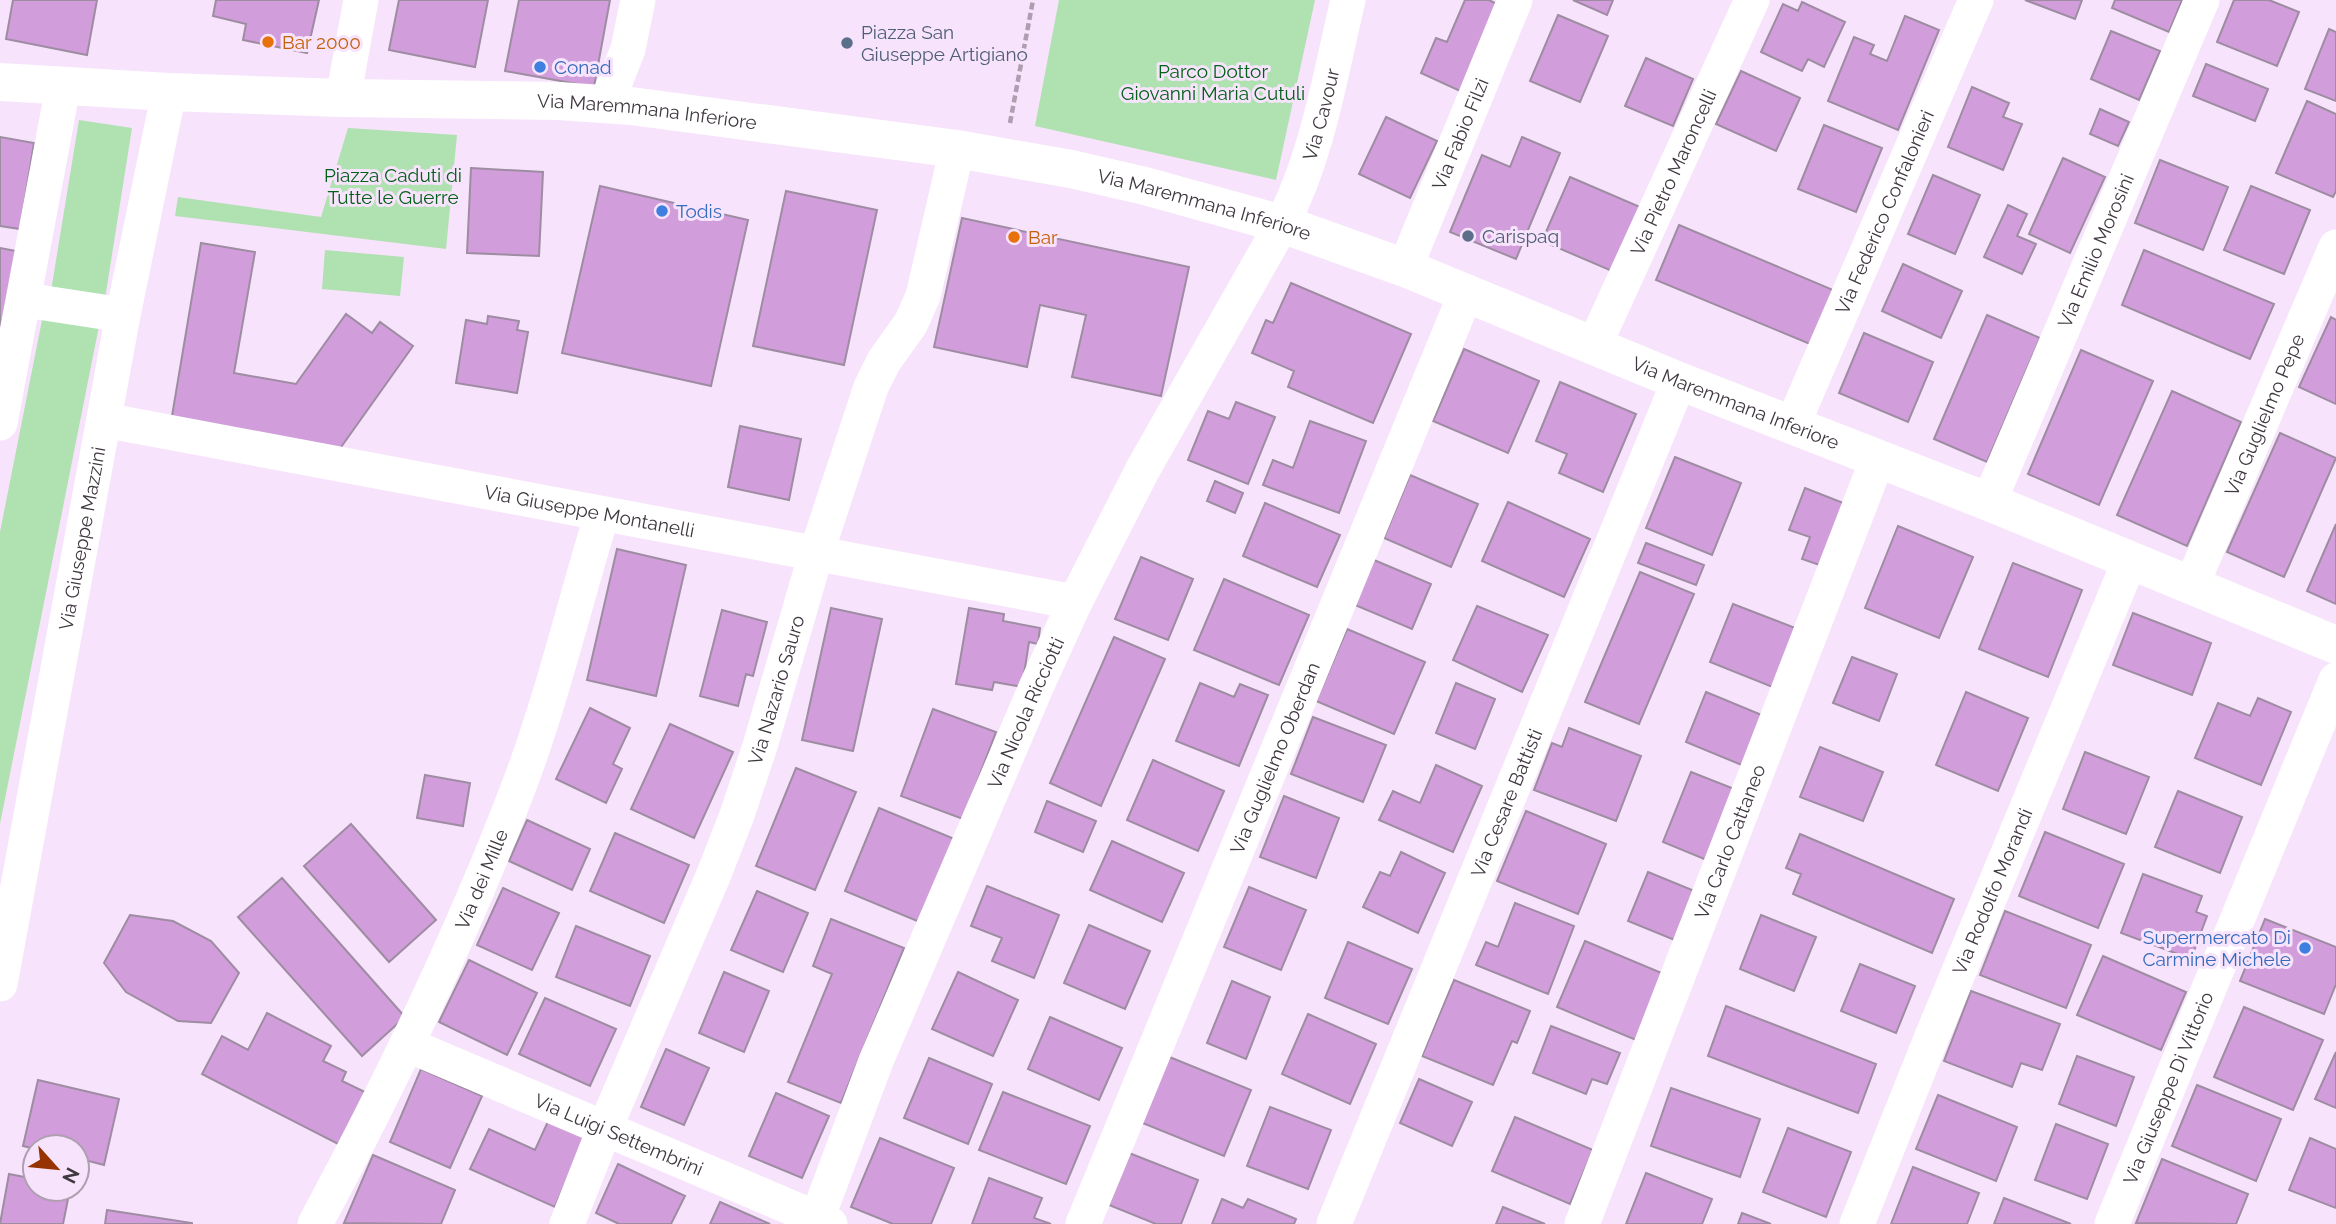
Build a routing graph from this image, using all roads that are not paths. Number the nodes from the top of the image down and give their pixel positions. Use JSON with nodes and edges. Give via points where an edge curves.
{"nodes":[{"id":1,"x":361,"y":0,"type":"edge"},
{"id":2,"x":638,"y":0,"type":"edge"},
{"id":3,"x":1348,"y":0,"type":"edge"},
{"id":4,"x":1515,"y":0,"type":"edge"},
{"id":5,"x":1752,"y":0,"type":"edge"},
{"id":6,"x":1976,"y":0,"type":"edge"},
{"id":7,"x":2202,"y":0,"type":"edge"},
{"id":8,"x":0,"y":82,"type":"edge"},
{"id":9,"x":64,"y":87,"type":"junction"},
{"id":10,"x":169,"y":92,"type":"junction"},
{"id":11,"x":343,"y":98,"type":"junction"},
{"id":12,"x":606,"y":105,"type":"junction"},
{"id":13,"x":957,"y":149,"type":"junction"},
{"id":14,"x":1282,"y":224,"type":"junction"},
{"id":15,"x":2336,"y":247,"type":"edge"},
{"id":16,"x":1405,"y":268,"type":"junction"},
{"id":17,"x":1466,"y":293,"type":"junction"},
{"id":18,"x":25,"y":300,"type":"junction"},
{"id":19,"x":123,"y":315,"type":"junction"},
{"id":20,"x":1594,"y":345,"type":"junction"},
{"id":21,"x":1679,"y":381,"type":"junction"},
{"id":22,"x":104,"y":420,"type":"junction"},
{"id":23,"x":0,"y":423,"type":"edge"},
{"id":24,"x":1792,"y":426,"type":"junction"},
{"id":25,"x":1878,"y":458,"type":"junction"},
{"id":26,"x":1989,"y":502,"type":"junction"},
{"id":27,"x":602,"y":514,"type":"junction"},
{"id":28,"x":816,"y":554,"type":"junction"},
{"id":29,"x":2130,"y":560,"type":"junction"},
{"id":30,"x":2192,"y":584,"type":"junction"},
{"id":31,"x":1075,"y":602,"type":"junction"},
{"id":32,"x":2336,"y":645,"type":"edge"},
{"id":33,"x":2336,"y":680,"type":"edge"},
{"id":34,"x":0,"y":979,"type":"edge"},
{"id":35,"x":408,"y":1045,"type":"junction"},
{"id":36,"x":604,"y":1130,"type":"junction"},
{"id":37,"x":821,"y":1222,"type":"edge"},
{"id":38,"x":315,"y":1224,"type":"edge"},
{"id":39,"x":567,"y":1224,"type":"edge"},
{"id":40,"x":1083,"y":1224,"type":"edge"},
{"id":41,"x":1334,"y":1224,"type":"edge"},
{"id":42,"x":1582,"y":1224,"type":"edge"},
{"id":43,"x":1857,"y":1224,"type":"edge"},
{"id":44,"x":2112,"y":1224,"type":"edge"}],
"edges":[{"from":1,"to":11,"type":"street"},
{"from":2,"to":12,"type":"street","via":[[628,50]]},
{"from":3,"to":14,"type":"street","name":"Via Cavour","via":[[1312,151]]},
{"from":4,"to":16,"type":"street","name":"Via Fabio Filzi"},
{"from":5,"to":20,"type":"street","name":"Via Pietro Maroncelli"},
{"from":6,"to":24,"type":"street","name":"Via Federico Confalonieri"},
{"from":7,"to":26,"type":"street","name":"Via Emilio Morosini"},
{"from":8,"to":9,"type":"main road","name":"Via Maremmana Inferiore"},
{"from":9,"to":10,"type":"main road","name":"Via Maremmana Inferiore"},
{"from":9,"to":18,"type":"street"},
{"from":10,"to":11,"type":"main road","name":"Via Maremmana Inferiore"},
{"from":10,"to":19,"type":"street","name":"Via Giuseppe Mazzini"},
{"from":11,"to":12,"type":"main road","name":"Via Maremmana Inferiore"},
{"from":12,"to":13,"type":"main road","name":"Via Maremmana Inferiore"},
{"from":13,"to":14,"type":"main road","name":"Via Maremmana Inferiore","via":[[1145,186]]},
{"from":13,"to":28,"type":"street","name":"Via Nazario Sauro","via":[[923,296],[875,378]]},
{"from":14,"to":16,"type":"main road","name":"Via Maremmana Inferiore"},
{"from":14,"to":31,"type":"street","name":"Via Nicola Ricciotti","via":[[1161,435]]},
{"from":15,"to":30,"type":"street","name":"Via Guglielmo Pepe"},
{"from":16,"to":17,"type":"main road","name":"Via Maremmana Inferiore"},
{"from":17,"to":20,"type":"main road","name":"Via Maremmana Inferiore"},
{"from":17,"to":40,"type":"street","name":"Via Guglielmo Oberdan"},
{"from":18,"to":19,"type":"street"},
{"from":18,"to":23,"type":"street"},
{"from":19,"to":22,"type":"street","name":"Via Giuseppe Mazzini"},
{"from":20,"to":21,"type":"main road","name":"Via Maremmana Inferiore"},
{"from":21,"to":24,"type":"main road","name":"Via Maremmana Inferiore"},
{"from":21,"to":41,"type":"street","name":"Via Cesare Battisti"},
{"from":22,"to":27,"type":"street","name":"Via Giuseppe Montanelli"},
{"from":22,"to":34,"type":"street","name":"Via Giuseppe Mazzini"},
{"from":24,"to":25,"type":"main road","name":"Via Maremmana Inferiore"},
{"from":25,"to":26,"type":"main road","name":"Via Maremmana Inferiore"},
{"from":25,"to":42,"type":"street","name":"Via Carlo Cattaneo"},
{"from":26,"to":29,"type":"main road","name":"Via Maremmana Inferiore"},
{"from":27,"to":28,"type":"street","name":"Via Giuseppe Montanelli"},
{"from":27,"to":35,"type":"street","name":"Via dei Mille","via":[[552,691],[522,777]]},
{"from":28,"to":31,"type":"street","name":"Via Giuseppe Montanelli"},
{"from":28,"to":36,"type":"street","name":"Via Nazario Sauro","via":[[737,815]]},
{"from":29,"to":30,"type":"main road","name":"Via Maremmana Inferiore"},
{"from":29,"to":43,"type":"street","name":"Via Rodolfo Morandi"},
{"from":30,"to":32,"type":"main road","name":"Via Maremmana Inferiore"},
{"from":31,"to":37,"type":"street","name":"Via Nicola Ricciotti","via":[[876,1060]]},
{"from":33,"to":44,"type":"street","name":"Via Giuseppe Di Vittorio"},
{"from":35,"to":36,"type":"street","name":"Via Luigi Settembrini"},
{"from":35,"to":38,"type":"street","name":"Via dei Mille"},
{"from":36,"to":37,"type":"street","name":"Via Luigi Settembrini"},
{"from":36,"to":39,"type":"street","name":"Via Nazario Sauro"}]}
